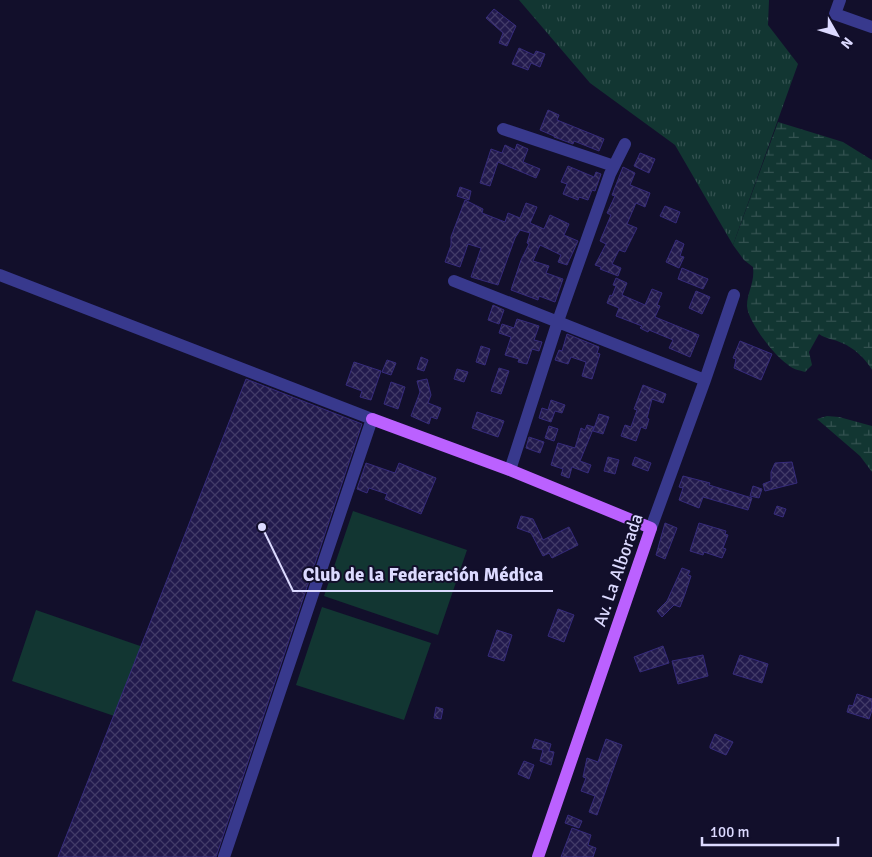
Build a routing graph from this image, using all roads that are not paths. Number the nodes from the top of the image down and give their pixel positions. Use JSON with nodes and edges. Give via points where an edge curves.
{"nodes":[{"id":1,"x":840,"y":0,"type":"edge"},
{"id":2,"x":872,"y":27,"type":"edge"},
{"id":3,"x":503,"y":129,"type":"dead end"},
{"id":4,"x":625,"y":144,"type":"dead end"},
{"id":5,"x":614,"y":166,"type":"junction"},
{"id":6,"x":0,"y":275,"type":"edge"},
{"id":7,"x":454,"y":280,"type":"dead end"},
{"id":8,"x":734,"y":295,"type":"dead end"},
{"id":9,"x":558,"y":321,"type":"junction"},
{"id":10,"x":705,"y":380,"type":"junction"},
{"id":11,"x":372,"y":419,"type":"junction"},
{"id":12,"x":510,"y":470,"type":"junction"},
{"id":13,"x":651,"y":528,"type":"junction"},
{"id":14,"x":224,"y":857,"type":"edge"},
{"id":15,"x":538,"y":857,"type":"edge"}],
"edges":[{"from":1,"to":2,"type":"street","via":[[835,14]]},
{"from":3,"to":5,"type":"street"},
{"from":4,"to":5,"type":"street"},
{"from":5,"to":9,"type":"street"},
{"from":6,"to":11,"type":"street"},
{"from":7,"to":9,"type":"street"},
{"from":8,"to":10,"type":"street","name":"Av. La Alborada"},
{"from":9,"to":10,"type":"street"},
{"from":9,"to":12,"type":"street"},
{"from":10,"to":13,"type":"street","name":"Av. La Alborada"},
{"from":11,"to":12,"type":"main road"},
{"from":11,"to":14,"type":"street"},
{"from":12,"to":13,"type":"main road"},
{"from":13,"to":15,"type":"main road","name":"Av. La Alborada"}]}
